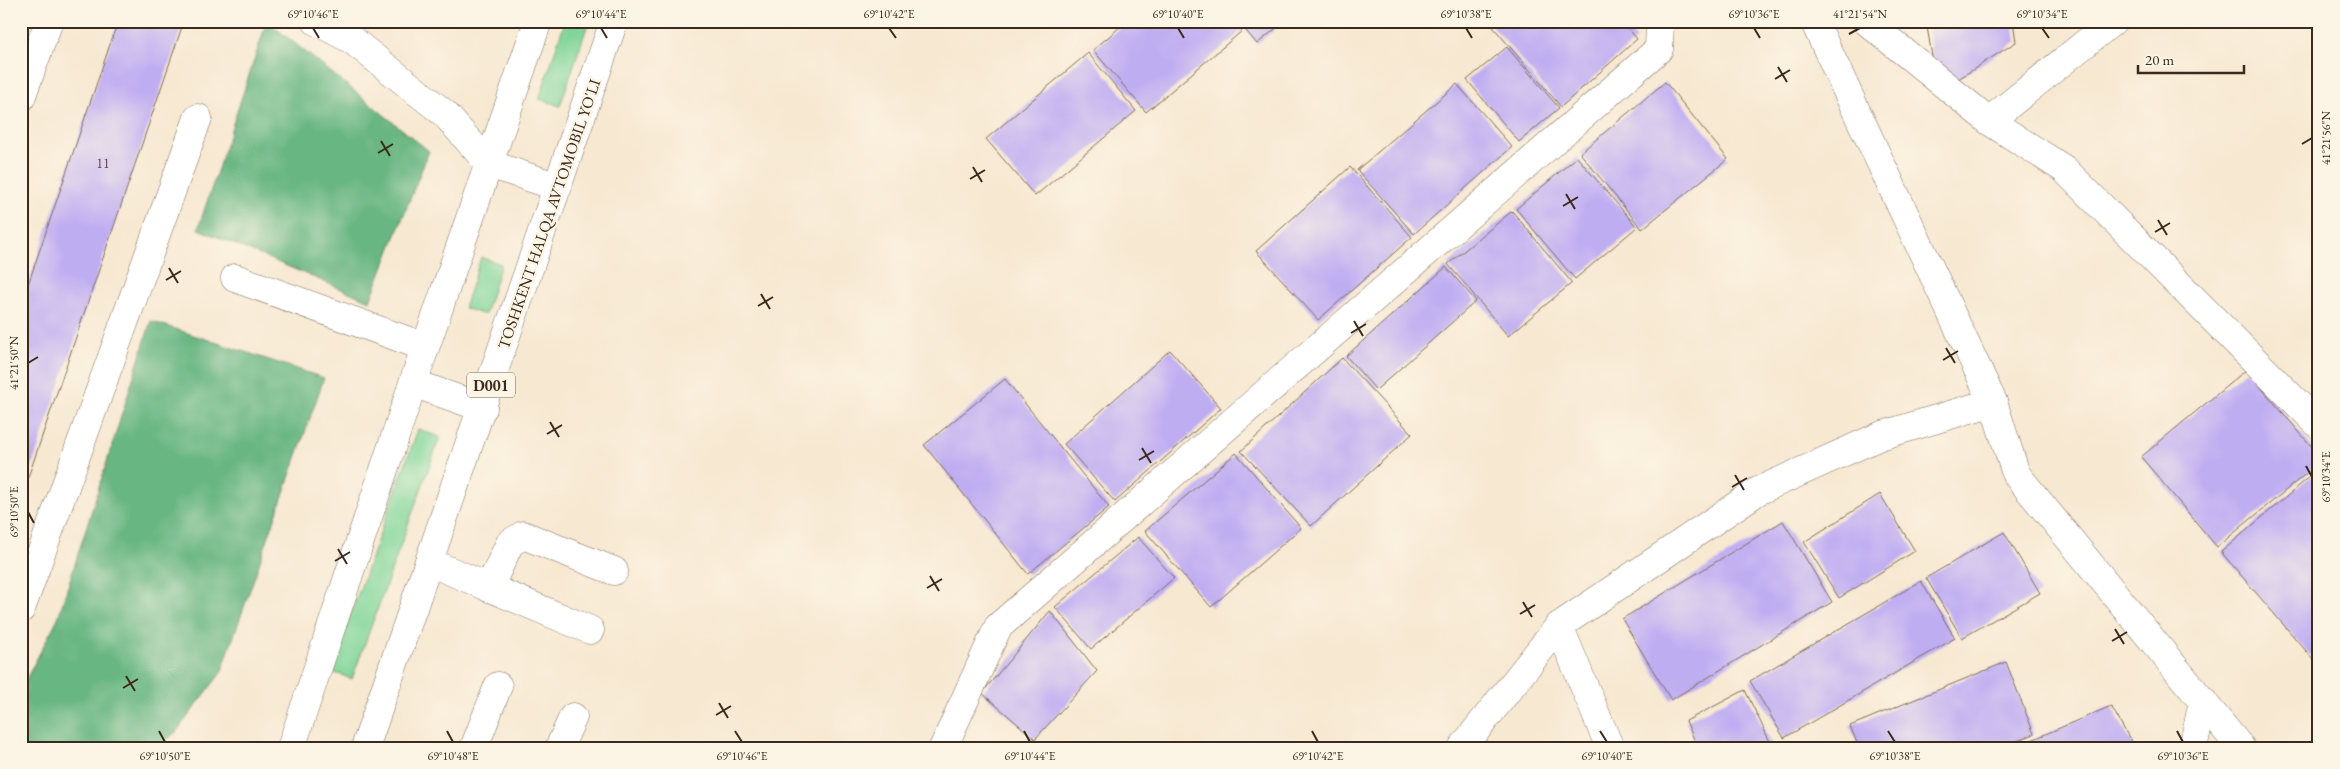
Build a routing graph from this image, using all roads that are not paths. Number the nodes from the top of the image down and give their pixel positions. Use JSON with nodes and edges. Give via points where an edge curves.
{"nodes":[{"id":1,"x":49,"y":21,"type":"edge"},
{"id":2,"x":316,"y":21,"type":"edge"},
{"id":3,"x":538,"y":21,"type":"edge"},
{"id":4,"x":614,"y":21,"type":"edge"},
{"id":5,"x":1660,"y":21,"type":"edge"},
{"id":6,"x":1814,"y":21,"type":"edge"},
{"id":7,"x":1866,"y":21,"type":"edge"},
{"id":8,"x":2112,"y":21,"type":"edge"},
{"id":9,"x":23,"y":90,"type":"edge"},
{"id":10,"x":198,"y":118,"type":"dead end"},
{"id":11,"x":1989,"y":121,"type":"junction"},
{"id":12,"x":489,"y":164,"type":"junction"},
{"id":13,"x":558,"y":187,"type":"junction"},
{"id":14,"x":235,"y":278,"type":"dead end"},
{"id":15,"x":425,"y":347,"type":"junction"},
{"id":16,"x":412,"y":383,"type":"junction"},
{"id":17,"x":1993,"y":402,"type":"junction"},
{"id":18,"x":483,"y":408,"type":"junction"},
{"id":19,"x":2319,"y":425,"type":"edge"},
{"id":20,"x":429,"y":562,"type":"junction"},
{"id":21,"x":614,"y":571,"type":"dead end"},
{"id":22,"x":489,"y":588,"type":"junction"},
{"id":23,"x":21,"y":609,"type":"edge"},
{"id":24,"x":1559,"y":626,"type":"junction"},
{"id":25,"x":590,"y":630,"type":"dead end"},
{"id":26,"x":498,"y":686,"type":"dead end"},
{"id":27,"x":2203,"y":701,"type":"junction"},
{"id":28,"x":573,"y":717,"type":"dead end"},
{"id":29,"x":291,"y":748,"type":"edge"},
{"id":30,"x":366,"y":748,"type":"edge"},
{"id":31,"x":474,"y":748,"type":"edge"},
{"id":32,"x":559,"y":748,"type":"edge"},
{"id":33,"x":944,"y":748,"type":"edge"},
{"id":34,"x":1462,"y":748,"type":"edge"},
{"id":35,"x":1610,"y":748,"type":"edge"},
{"id":36,"x":2193,"y":748,"type":"edge"},
{"id":37,"x":2241,"y":748,"type":"edge"}],
"edges":[{"from":1,"to":9,"type":"main road"},
{"from":2,"to":12,"type":"main road","via":[[352,40],[445,114]]},
{"from":3,"to":12,"type":"main road"},
{"from":4,"to":13,"type":"main road","name":"TOSHKENT HALQA AVTOMOBIL YO'LI","number":"D001"},
{"from":5,"to":33,"type":"main road","via":[[1659,49],[998,627]]},
{"from":6,"to":17,"type":"main road"},
{"from":7,"to":11,"type":"main road"},
{"from":8,"to":11,"type":"main road"},
{"from":10,"to":23,"type":"main road"},
{"from":11,"to":19,"type":"main road","via":[[2064,169]]},
{"from":12,"to":13,"type":"main road"},
{"from":12,"to":15,"type":"main road"},
{"from":13,"to":18,"type":"main road","name":"TOSHKENT HALQA AVTOMOBIL YO'LI","number":"D001"},
{"from":14,"to":15,"type":"main road"},
{"from":15,"to":16,"type":"main road"},
{"from":16,"to":18,"type":"main road"},
{"from":16,"to":29,"type":"main road"},
{"from":17,"to":24,"type":"main road","via":[[1880,436],[1758,491]]},
{"from":17,"to":27,"type":"main road","via":[[2016,474]]},
{"from":18,"to":20,"type":"main road","name":"TOSHKENT HALQA AVTOMOBIL YO'LI","number":"D001"},
{"from":20,"to":22,"type":"main road"},
{"from":20,"to":30,"type":"main road","name":"TOSHKENT HALQA AVTOMOBIL YO'LI","number":"D001"},
{"from":21,"to":22,"type":"main road","via":[[523,535],[510,543]]},
{"from":22,"to":25,"type":"main road"},
{"from":24,"to":34,"type":"main road"},
{"from":24,"to":35,"type":"main road"},
{"from":26,"to":31,"type":"main road"},
{"from":27,"to":36,"type":"main road"},
{"from":27,"to":37,"type":"main road"},
{"from":28,"to":32,"type":"main road"}]}
